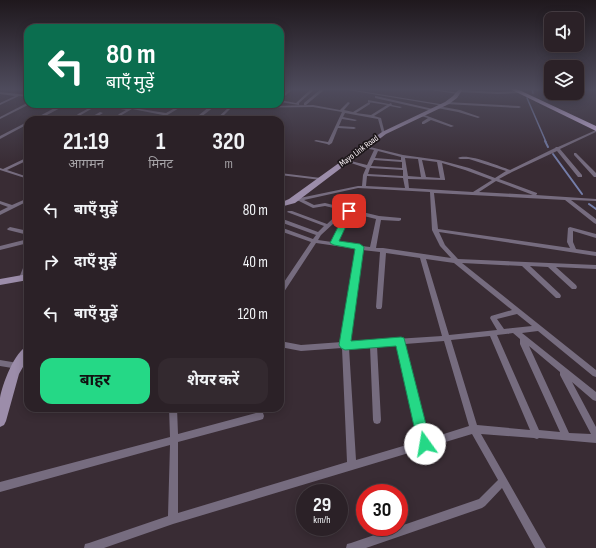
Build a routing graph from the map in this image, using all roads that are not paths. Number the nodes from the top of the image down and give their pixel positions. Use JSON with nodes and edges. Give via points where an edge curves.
{"nodes":[{"id":1,"x":44,"y":115,"type":"edge"},
{"id":2,"x":341,"y":115,"type":"edge"},
{"id":3,"x":363,"y":115,"type":"edge"},
{"id":4,"x":422,"y":115,"type":"joint"},
{"id":5,"x":470,"y":115,"type":"edge"},
{"id":6,"x":566,"y":115,"type":"edge"},
{"id":7,"x":50,"y":116,"type":"edge"},
{"id":8,"x":372,"y":116,"type":"joint"},
{"id":9,"x":478,"y":117,"type":"dead end"},
{"id":10,"x":341,"y":118,"type":"junction"},
{"id":11,"x":431,"y":118,"type":"junction"},
{"id":12,"x":355,"y":120,"type":"dead end"},
{"id":13,"x":423,"y":123,"type":"dead end"},
{"id":14,"x":24,"y":125,"type":"edge"},
{"id":15,"x":452,"y":126,"type":"dead end"},
{"id":16,"x":337,"y":127,"type":"junction"},
{"id":17,"x":354,"y":128,"type":"dead end"},
{"id":18,"x":596,"y":129,"type":"edge"},
{"id":19,"x":384,"y":133,"type":"junction"},
{"id":20,"x":0,"y":138,"type":"edge"},
{"id":21,"x":316,"y":141,"type":"dead end"},
{"id":22,"x":366,"y":147,"type":"junction"},
{"id":23,"x":556,"y":149,"type":"junction"},
{"id":24,"x":377,"y":150,"type":"junction"},
{"id":25,"x":575,"y":154,"type":"dead end"},
{"id":26,"x":403,"y":156,"type":"junction"},
{"id":27,"x":420,"y":158,"type":"junction"},
{"id":28,"x":460,"y":158,"type":"dead end"},
{"id":29,"x":372,"y":159,"type":"junction"},
{"id":30,"x":24,"y":160,"type":"edge"},
{"id":31,"x":347,"y":161,"type":"junction"},
{"id":32,"x":404,"y":161,"type":"junction"},
{"id":33,"x":439,"y":161,"type":"junction"},
{"id":34,"x":368,"y":167,"type":"junction"},
{"id":35,"x":405,"y":169,"type":"junction"},
{"id":36,"x":2,"y":170,"type":"edge"},
{"id":37,"x":510,"y":171,"type":"junction"},
{"id":38,"x":284,"y":175,"type":"edge"},
{"id":39,"x":365,"y":175,"type":"junction"},
{"id":40,"x":22,"y":176,"type":"edge"},
{"id":41,"x":580,"y":176,"type":"dead end"},
{"id":42,"x":596,"y":176,"type":"edge"},
{"id":43,"x":406,"y":178,"type":"junction"},
{"id":44,"x":424,"y":178,"type":"junction"},
{"id":45,"x":497,"y":179,"type":"junction"},
{"id":46,"x":321,"y":180,"type":"junction"},
{"id":47,"x":364,"y":187,"type":"junction"},
{"id":48,"x":407,"y":189,"type":"junction"},
{"id":49,"x":432,"y":191,"type":"junction"},
{"id":50,"x":474,"y":193,"type":"junction"},
{"id":51,"x":540,"y":196,"type":"junction"},
{"id":52,"x":567,"y":199,"type":"junction"},
{"id":53,"x":24,"y":201,"type":"edge"},
{"id":54,"x":292,"y":201,"type":"junction"},
{"id":55,"x":595,"y":201,"type":"edge"},
{"id":56,"x":0,"y":202,"type":"edge"},
{"id":57,"x":305,"y":203,"type":"junction"},
{"id":58,"x":284,"y":204,"type":"edge"},
{"id":59,"x":12,"y":207,"type":"junction"},
{"id":60,"x":347,"y":211,"type":"junction"},
{"id":61,"x":290,"y":212,"type":"dead end"},
{"id":62,"x":0,"y":213,"type":"edge"},
{"id":63,"x":379,"y":218,"type":"junction"},
{"id":64,"x":399,"y":219,"type":"dead end"},
{"id":65,"x":284,"y":221,"type":"edge"},
{"id":66,"x":596,"y":222,"type":"edge"},
{"id":67,"x":328,"y":226,"type":"junction"},
{"id":68,"x":10,"y":229,"type":"dead end"},
{"id":69,"x":284,"y":230,"type":"edge"},
{"id":70,"x":435,"y":230,"type":"junction"},
{"id":71,"x":24,"y":231,"type":"edge"},
{"id":72,"x":319,"y":234,"type":"junction"},
{"id":73,"x":596,"y":236,"type":"edge"},
{"id":74,"x":313,"y":241,"type":"junction"},
{"id":75,"x":24,"y":242,"type":"edge"},
{"id":76,"x":334,"y":243,"type":"junction"},
{"id":77,"x":360,"y":247,"type":"junction"},
{"id":78,"x":0,"y":248,"type":"edge"},
{"id":79,"x":373,"y":248,"type":"junction"},
{"id":80,"x":383,"y":250,"type":"junction"},
{"id":81,"x":574,"y":250,"type":"junction"},
{"id":82,"x":596,"y":254,"type":"edge"},
{"id":83,"x":422,"y":256,"type":"junction"},
{"id":84,"x":456,"y":261,"type":"junction"},
{"id":85,"x":524,"y":264,"type":"junction"},
{"id":86,"x":550,"y":265,"type":"junction"},
{"id":87,"x":596,"y":267,"type":"edge"},
{"id":88,"x":24,"y":279,"type":"edge"},
{"id":89,"x":24,"y":280,"type":"edge"},
{"id":90,"x":284,"y":281,"type":"edge"},
{"id":91,"x":0,"y":282,"type":"edge"},
{"id":92,"x":0,"y":287,"type":"edge"},
{"id":93,"x":574,"y":287,"type":"dead end"},
{"id":94,"x":558,"y":296,"type":"dead end"},
{"id":95,"x":379,"y":307,"type":"dead end"},
{"id":96,"x":518,"y":311,"type":"junction"},
{"id":97,"x":539,"y":328,"type":"junction"},
{"id":98,"x":515,"y":331,"type":"junction"},
{"id":99,"x":502,"y":332,"type":"junction"},
{"id":100,"x":492,"y":333,"type":"junction"},
{"id":101,"x":447,"y":338,"type":"junction"},
{"id":102,"x":523,"y":338,"type":"junction"},
{"id":103,"x":401,"y":341,"type":"junction"},
{"id":104,"x":373,"y":343,"type":"junction"},
{"id":105,"x":284,"y":345,"type":"edge"},
{"id":106,"x":345,"y":345,"type":"junction"},
{"id":107,"x":24,"y":356,"type":"edge"},
{"id":108,"x":0,"y":363,"type":"edge"},
{"id":109,"x":18,"y":366,"type":"junction"},
{"id":110,"x":561,"y":369,"type":"junction"},
{"id":111,"x":596,"y":374,"type":"edge"},
{"id":112,"x":596,"y":397,"type":"edge"},
{"id":113,"x":173,"y":412,"type":"edge"},
{"id":114,"x":260,"y":416,"type":"dead end"},
{"id":115,"x":377,"y":420,"type":"dead end"},
{"id":116,"x":0,"y":421,"type":"edge"},
{"id":117,"x":474,"y":429,"type":"junction"},
{"id":118,"x":537,"y":435,"type":"junction"},
{"id":119,"x":596,"y":435,"type":"edge"},
{"id":120,"x":566,"y":436,"type":"junction"},
{"id":121,"x":174,"y":439,"type":"junction"},
{"id":122,"x":596,"y":439,"type":"edge"},
{"id":123,"x":425,"y":444,"type":"junction"},
{"id":124,"x":352,"y":466,"type":"junction"},
{"id":125,"x":503,"y":481,"type":"junction"},
{"id":126,"x":0,"y":487,"type":"edge"},
{"id":127,"x":173,"y":519,"type":"junction"},
{"id":128,"x":89,"y":548,"type":"edge"},
{"id":129,"x":351,"y":548,"type":"edge"},
{"id":130,"x":541,"y":548,"type":"edge"}],
"edges":[{"from":1,"to":7,"type":"street"},
{"from":2,"to":10,"type":"street"},
{"from":3,"to":8,"type":"street"},
{"from":4,"to":11,"type":"street"},
{"from":4,"to":19,"type":"street","name":"Mayo Link Road"},
{"from":5,"to":9,"type":"street"},
{"from":6,"to":18,"type":"highway"},
{"from":8,"to":19,"type":"street","via":[[379,118]]},
{"from":10,"to":12,"type":"street"},
{"from":10,"to":16,"type":"street"},
{"from":11,"to":13,"type":"street"},
{"from":11,"to":15,"type":"street"},
{"from":14,"to":20,"type":"street"},
{"from":16,"to":17,"type":"street"},
{"from":16,"to":21,"type":"street","via":[[330,143]]},
{"from":18,"to":23,"type":"street"},
{"from":19,"to":22,"type":"street","name":"Mayo Link Road"},
{"from":22,"to":24,"type":"street"},
{"from":22,"to":31,"type":"street","name":"Mayo Link Road"},
{"from":23,"to":37,"type":"street"},
{"from":23,"to":41,"type":"street"},
{"from":24,"to":26,"type":"street"},
{"from":24,"to":29,"type":"street"},
{"from":25,"to":42,"type":"street"},
{"from":26,"to":27,"type":"street"},
{"from":26,"to":32,"type":"street"},
{"from":27,"to":33,"type":"street"},
{"from":27,"to":44,"type":"street"},
{"from":28,"to":37,"type":"street","via":[[469,158]]},
{"from":29,"to":32,"type":"street"},
{"from":29,"to":34,"type":"street"},
{"from":30,"to":36,"type":"street"},
{"from":31,"to":34,"type":"street"},
{"from":31,"to":46,"type":"street","name":"Mayo Link Road"},
{"from":32,"to":35,"type":"street"},
{"from":33,"to":44,"type":"street","via":[[443,179]]},
{"from":33,"to":45,"type":"street"},
{"from":34,"to":35,"type":"street"},
{"from":34,"to":39,"type":"street"},
{"from":35,"to":43,"type":"street"},
{"from":36,"to":40,"type":"street"},
{"from":37,"to":45,"type":"street"},
{"from":38,"to":46,"type":"street"},
{"from":39,"to":43,"type":"street"},
{"from":39,"to":47,"type":"street"},
{"from":43,"to":44,"type":"street"},
{"from":43,"to":48,"type":"street"},
{"from":45,"to":50,"type":"street"},
{"from":45,"to":51,"type":"street"},
{"from":46,"to":54,"type":"street","name":"Mayo Link Road"},
{"from":47,"to":48,"type":"street"},
{"from":47,"to":57,"type":"street","via":[[350,188]]},
{"from":48,"to":49,"type":"street"},
{"from":49,"to":50,"type":"street"},
{"from":49,"to":70,"type":"street"},
{"from":50,"to":51,"type":"street"},
{"from":51,"to":52,"type":"street"},
{"from":52,"to":55,"type":"street"},
{"from":52,"to":66,"type":"street"},
{"from":53,"to":59,"type":"street"},
{"from":54,"to":57,"type":"street"},
{"from":54,"to":58,"type":"street","name":"Mayo Link Road"},
{"from":56,"to":59,"type":"street"},
{"from":57,"to":60,"type":"street","via":[[315,207],[325,204]]},
{"from":59,"to":62,"type":"street"},
{"from":60,"to":63,"type":"street"},
{"from":60,"to":67,"type":"street"},
{"from":60,"to":76,"type":"street"},
{"from":61,"to":67,"type":"street"},
{"from":63,"to":64,"type":"street"},
{"from":63,"to":79,"type":"street"},
{"from":65,"to":72,"type":"street"},
{"from":67,"to":72,"type":"street"},
{"from":68,"to":71,"type":"street"},
{"from":69,"to":74,"type":"street"},
{"from":70,"to":81,"type":"street"},
{"from":70,"to":84,"type":"street","via":[[443,246]]},
{"from":72,"to":74,"type":"street"},
{"from":73,"to":81,"type":"street","via":[[570,229],[570,242]]},
{"from":74,"to":76,"type":"street"},
{"from":74,"to":90,"type":"street"},
{"from":75,"to":78,"type":"street"},
{"from":76,"to":77,"type":"street"},
{"from":77,"to":79,"type":"street"},
{"from":77,"to":106,"type":"street"},
{"from":79,"to":80,"type":"street"},
{"from":80,"to":83,"type":"street"},
{"from":80,"to":95,"type":"street"},
{"from":81,"to":82,"type":"street"},
{"from":83,"to":84,"type":"street"},
{"from":83,"to":101,"type":"street"},
{"from":84,"to":85,"type":"street"},
{"from":84,"to":96,"type":"street"},
{"from":85,"to":86,"type":"street"},
{"from":85,"to":94,"type":"street"},
{"from":86,"to":87,"type":"street"},
{"from":86,"to":93,"type":"street"},
{"from":88,"to":91,"type":"street"},
{"from":89,"to":92,"type":"street"},
{"from":96,"to":97,"type":"street"},
{"from":96,"to":99,"type":"street","via":[[493,318]]},
{"from":97,"to":98,"type":"street"},
{"from":97,"to":111,"type":"street"},
{"from":98,"to":99,"type":"street"},
{"from":98,"to":102,"type":"street"},
{"from":99,"to":100,"type":"street"},
{"from":100,"to":101,"type":"street"},
{"from":100,"to":118,"type":"street"},
{"from":101,"to":103,"type":"street"},
{"from":101,"to":117,"type":"street"},
{"from":102,"to":110,"type":"street"},
{"from":102,"to":120,"type":"street"},
{"from":103,"to":104,"type":"street"},
{"from":103,"to":123,"type":"street"},
{"from":104,"to":106,"type":"street"},
{"from":104,"to":115,"type":"street"},
{"from":105,"to":106,"type":"street","via":[[301,348]]},
{"from":106,"to":124,"type":"street"},
{"from":107,"to":109,"type":"street"},
{"from":108,"to":109,"type":"street"},
{"from":109,"to":116,"type":"street","via":[[10,384]]},
{"from":110,"to":112,"type":"street"},
{"from":110,"to":119,"type":"street"},
{"from":113,"to":121,"type":"street"},
{"from":114,"to":121,"type":"street"},
{"from":117,"to":118,"type":"street"},
{"from":117,"to":123,"type":"street"},
{"from":117,"to":125,"type":"street"},
{"from":118,"to":120,"type":"street"},
{"from":120,"to":122,"type":"street"},
{"from":121,"to":126,"type":"street"},
{"from":121,"to":127,"type":"street"},
{"from":123,"to":124,"type":"street"},
{"from":124,"to":127,"type":"street"},
{"from":125,"to":129,"type":"street","via":[[482,503]]},
{"from":125,"to":130,"type":"street"},
{"from":127,"to":128,"type":"street"}]}
